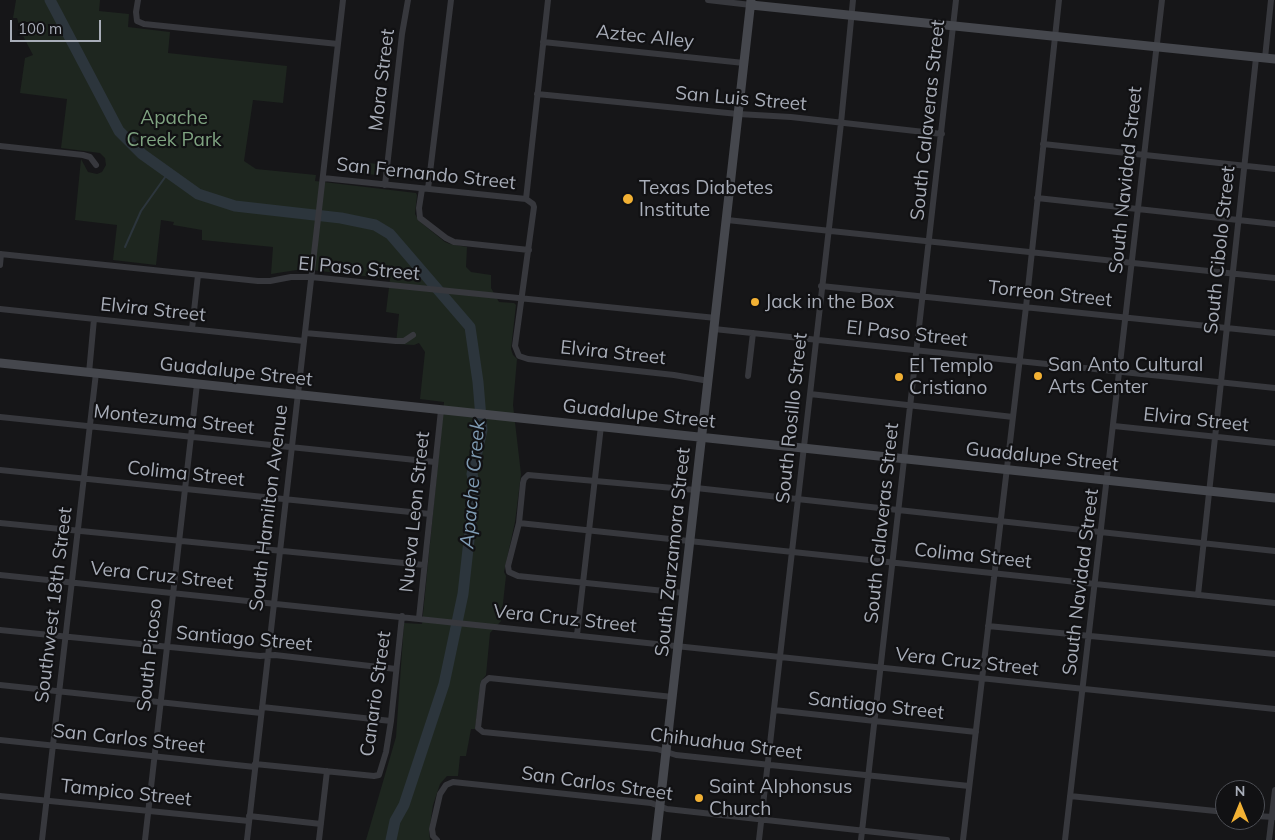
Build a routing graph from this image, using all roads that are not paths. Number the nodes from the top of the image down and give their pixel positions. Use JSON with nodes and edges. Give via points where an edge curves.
{"nodes":[{"id":1,"x":138,"y":0,"type":"edge"},
{"id":2,"x":342,"y":0,"type":"edge"},
{"id":3,"x":408,"y":0,"type":"edge"},
{"id":4,"x":450,"y":0,"type":"edge"},
{"id":5,"x":548,"y":0,"type":"edge"},
{"id":6,"x":708,"y":0,"type":"edge"},
{"id":7,"x":853,"y":0,"type":"edge"},
{"id":8,"x":956,"y":0,"type":"edge"},
{"id":9,"x":1059,"y":0,"type":"edge"},
{"id":10,"x":1162,"y":0,"type":"edge"},
{"id":11,"x":1271,"y":0,"type":"edge"},
{"id":12,"x":751,"y":2,"type":"edge"},
{"id":13,"x":852,"y":15,"type":"junction"},
{"id":14,"x":953,"y":26,"type":"junction"},
{"id":15,"x":1055,"y":36,"type":"junction"},
{"id":16,"x":543,"y":42,"type":"junction"},
{"id":17,"x":338,"y":44,"type":"junction"},
{"id":18,"x":1156,"y":47,"type":"junction"},
{"id":19,"x":1260,"y":58,"type":"junction"},
{"id":20,"x":1275,"y":59,"type":"edge"},
{"id":21,"x":744,"y":63,"type":"junction"},
{"id":22,"x":537,"y":94,"type":"junction"},
{"id":23,"x":738,"y":114,"type":"junction"},
{"id":24,"x":841,"y":123,"type":"junction"},
{"id":25,"x":942,"y":134,"type":"junction"},
{"id":26,"x":1042,"y":144,"type":"junction"},
{"id":27,"x":0,"y":146,"type":"edge"},
{"id":28,"x":1144,"y":155,"type":"junction"},
{"id":29,"x":96,"y":165,"type":"dead end"},
{"id":30,"x":1244,"y":166,"type":"junction"},
{"id":31,"x":1275,"y":169,"type":"edge"},
{"id":32,"x":323,"y":178,"type":"junction"},
{"id":33,"x":385,"y":185,"type":"junction"},
{"id":34,"x":425,"y":189,"type":"junction"},
{"id":35,"x":1037,"y":197,"type":"junction"},
{"id":36,"x":526,"y":199,"type":"junction"},
{"id":37,"x":1138,"y":208,"type":"junction"},
{"id":38,"x":727,"y":220,"type":"junction"},
{"id":39,"x":1239,"y":220,"type":"junction"},
{"id":40,"x":1275,"y":224,"type":"edge"},
{"id":41,"x":828,"y":231,"type":"junction"},
{"id":42,"x":929,"y":242,"type":"junction"},
{"id":43,"x":528,"y":250,"type":"junction"},
{"id":44,"x":1030,"y":252,"type":"junction"},
{"id":45,"x":1,"y":254,"type":"edge"},
{"id":46,"x":1132,"y":263,"type":"junction"},
{"id":47,"x":0,"y":265,"type":"edge"},
{"id":48,"x":1232,"y":274,"type":"junction"},
{"id":49,"x":198,"y":275,"type":"junction"},
{"id":50,"x":311,"y":277,"type":"junction"},
{"id":51,"x":1275,"y":278,"type":"edge"},
{"id":52,"x":821,"y":286,"type":"junction"},
{"id":53,"x":923,"y":296,"type":"junction"},
{"id":54,"x":522,"y":300,"type":"junction"},
{"id":55,"x":1026,"y":307,"type":"junction"},
{"id":56,"x":0,"y":309,"type":"edge"},
{"id":57,"x":716,"y":318,"type":"junction"},
{"id":58,"x":1126,"y":318,"type":"junction"},
{"id":59,"x":94,"y":319,"type":"junction"},
{"id":60,"x":1227,"y":328,"type":"junction"},
{"id":61,"x":192,"y":329,"type":"junction"},
{"id":62,"x":714,"y":329,"type":"junction"},
{"id":63,"x":305,"y":333,"type":"junction"},
{"id":64,"x":753,"y":333,"type":"junction"},
{"id":65,"x":1275,"y":333,"type":"edge"},
{"id":66,"x":413,"y":335,"type":"dead end"},
{"id":67,"x":816,"y":340,"type":"junction"},
{"id":68,"x":304,"y":341,"type":"junction"},
{"id":69,"x":917,"y":350,"type":"junction"},
{"id":70,"x":1019,"y":361,"type":"junction"},
{"id":71,"x":0,"y":363,"type":"edge"},
{"id":72,"x":1120,"y":372,"type":"junction"},
{"id":73,"x":93,"y":373,"type":"junction"},
{"id":74,"x":748,"y":376,"type":"dead end"},
{"id":75,"x":708,"y":380,"type":"junction"},
{"id":76,"x":1221,"y":382,"type":"junction"},
{"id":77,"x":197,"y":384,"type":"junction"},
{"id":78,"x":1275,"y":388,"type":"edge"},
{"id":79,"x":810,"y":394,"type":"junction"},
{"id":80,"x":298,"y":395,"type":"junction"},
{"id":81,"x":911,"y":405,"type":"junction"},
{"id":82,"x":441,"y":410,"type":"junction"},
{"id":83,"x":0,"y":417,"type":"edge"},
{"id":84,"x":1013,"y":417,"type":"junction"},
{"id":85,"x":601,"y":426,"type":"junction"},
{"id":86,"x":1114,"y":426,"type":"junction"},
{"id":87,"x":90,"y":427,"type":"junction"},
{"id":88,"x":702,"y":436,"type":"junction"},
{"id":89,"x":191,"y":437,"type":"junction"},
{"id":90,"x":1215,"y":437,"type":"junction"},
{"id":91,"x":1275,"y":443,"type":"edge"},
{"id":92,"x":291,"y":448,"type":"junction"},
{"id":93,"x":804,"y":448,"type":"junction"},
{"id":94,"x":905,"y":458,"type":"junction"},
{"id":95,"x":435,"y":462,"type":"junction"},
{"id":96,"x":0,"y":470,"type":"edge"},
{"id":97,"x":1006,"y":470,"type":"junction"},
{"id":98,"x":84,"y":479,"type":"junction"},
{"id":99,"x":595,"y":480,"type":"junction"},
{"id":100,"x":1108,"y":480,"type":"junction"},
{"id":101,"x":185,"y":488,"type":"junction"},
{"id":102,"x":696,"y":489,"type":"junction"},
{"id":103,"x":1208,"y":491,"type":"junction"},
{"id":104,"x":1275,"y":498,"type":"edge"},
{"id":105,"x":285,"y":499,"type":"junction"},
{"id":106,"x":798,"y":500,"type":"junction"},
{"id":107,"x":899,"y":510,"type":"junction"},
{"id":108,"x":430,"y":514,"type":"junction"},
{"id":109,"x":1000,"y":522,"type":"junction"},
{"id":110,"x":0,"y":523,"type":"edge"},
{"id":111,"x":519,"y":523,"type":"junction"},
{"id":112,"x":589,"y":530,"type":"junction"},
{"id":113,"x":78,"y":531,"type":"junction"},
{"id":114,"x":1101,"y":532,"type":"junction"},
{"id":115,"x":179,"y":541,"type":"junction"},
{"id":116,"x":690,"y":542,"type":"junction"},
{"id":117,"x":1202,"y":543,"type":"junction"},
{"id":118,"x":280,"y":550,"type":"junction"},
{"id":119,"x":1275,"y":551,"type":"edge"},
{"id":120,"x":792,"y":552,"type":"junction"},
{"id":121,"x":893,"y":563,"type":"junction"},
{"id":122,"x":424,"y":565,"type":"junction"},
{"id":123,"x":0,"y":574,"type":"edge"},
{"id":124,"x":994,"y":574,"type":"junction"},
{"id":125,"x":72,"y":582,"type":"junction"},
{"id":126,"x":582,"y":583,"type":"junction"},
{"id":127,"x":1096,"y":584,"type":"junction"},
{"id":128,"x":172,"y":593,"type":"junction"},
{"id":129,"x":684,"y":593,"type":"junction"},
{"id":130,"x":1198,"y":596,"type":"junction"},
{"id":131,"x":1275,"y":603,"type":"edge"},
{"id":132,"x":274,"y":604,"type":"junction"},
{"id":133,"x":402,"y":616,"type":"junction"},
{"id":134,"x":419,"y":618,"type":"junction"},
{"id":135,"x":988,"y":626,"type":"junction"},
{"id":136,"x":0,"y":630,"type":"edge"},
{"id":137,"x":577,"y":635,"type":"junction"},
{"id":138,"x":66,"y":636,"type":"junction"},
{"id":139,"x":1090,"y":636,"type":"junction"},
{"id":140,"x":678,"y":646,"type":"junction"},
{"id":141,"x":166,"y":647,"type":"junction"},
{"id":142,"x":1275,"y":654,"type":"edge"},
{"id":143,"x":268,"y":656,"type":"junction"},
{"id":144,"x":780,"y":657,"type":"junction"},
{"id":145,"x":881,"y":667,"type":"junction"},
{"id":146,"x":396,"y":669,"type":"junction"},
{"id":147,"x":982,"y":678,"type":"junction"},
{"id":148,"x":0,"y":685,"type":"edge"},
{"id":149,"x":1084,"y":689,"type":"junction"},
{"id":150,"x":59,"y":691,"type":"junction"},
{"id":151,"x":673,"y":698,"type":"junction"},
{"id":152,"x":160,"y":702,"type":"junction"},
{"id":153,"x":1275,"y":709,"type":"edge"},
{"id":154,"x":262,"y":710,"type":"junction"},
{"id":155,"x":774,"y":710,"type":"junction"},
{"id":156,"x":391,"y":721,"type":"junction"},
{"id":157,"x":875,"y":721,"type":"junction"},
{"id":158,"x":976,"y":732,"type":"junction"},
{"id":159,"x":0,"y":740,"type":"edge"},
{"id":160,"x":53,"y":746,"type":"junction"},
{"id":161,"x":666,"y":752,"type":"junction"},
{"id":162,"x":154,"y":756,"type":"junction"},
{"id":163,"x":255,"y":765,"type":"junction"},
{"id":164,"x":768,"y":765,"type":"junction"},
{"id":165,"x":327,"y":771,"type":"junction"},
{"id":166,"x":379,"y":775,"type":"joint"},
{"id":167,"x":869,"y":776,"type":"junction"},
{"id":168,"x":970,"y":786,"type":"junction"},
{"id":169,"x":1275,"y":790,"type":"edge"},
{"id":170,"x":0,"y":796,"type":"edge"},
{"id":171,"x":1070,"y":796,"type":"junction"},
{"id":172,"x":46,"y":800,"type":"junction"},
{"id":173,"x":660,"y":806,"type":"junction"},
{"id":174,"x":148,"y":810,"type":"junction"},
{"id":175,"x":1215,"y":811,"type":"edge"},
{"id":176,"x":1273,"y":817,"type":"edge"},
{"id":177,"x":249,"y":818,"type":"junction"},
{"id":178,"x":761,"y":820,"type":"junction"},
{"id":179,"x":321,"y":824,"type":"junction"},
{"id":180,"x":862,"y":832,"type":"junction"},
{"id":181,"x":435,"y":838,"type":"edge"},
{"id":182,"x":42,"y":840,"type":"edge"},
{"id":183,"x":145,"y":840,"type":"edge"},
{"id":184,"x":247,"y":840,"type":"edge"},
{"id":185,"x":319,"y":840,"type":"edge"},
{"id":186,"x":656,"y":840,"type":"edge"},
{"id":187,"x":759,"y":840,"type":"edge"},
{"id":188,"x":861,"y":840,"type":"edge"},
{"id":189,"x":947,"y":840,"type":"edge"},
{"id":190,"x":963,"y":840,"type":"edge"},
{"id":191,"x":1065,"y":840,"type":"edge"},
{"id":192,"x":1269,"y":840,"type":"edge"}],
"edges":[{"from":1,"to":17,"type":"street","via":[[137,21],[144,24]]},
{"from":2,"to":17,"type":"street","name":"South Hamilton Avenue"},
{"from":3,"to":33,"type":"street","name":"Mora Street"},
{"from":4,"to":34,"type":"street"},
{"from":5,"to":16,"type":"street"},
{"from":6,"to":12,"type":"street"},
{"from":7,"to":13,"type":"street","name":"South Rosillo Street"},
{"from":8,"to":14,"type":"street","name":"South Calaveras Street"},
{"from":9,"to":15,"type":"street"},
{"from":10,"to":18,"type":"street","name":"South Navidad Street"},
{"from":11,"to":19,"type":"street","name":"South Cibolo Street"},
{"from":12,"to":13,"type":"main road"},
{"from":12,"to":21,"type":"main road","name":"South Zarzamora Street"},
{"from":13,"to":14,"type":"main road"},
{"from":13,"to":24,"type":"street","name":"South Rosillo Street"},
{"from":14,"to":15,"type":"main road"},
{"from":14,"to":25,"type":"street","name":"South Calaveras Street"},
{"from":15,"to":18,"type":"main road"},
{"from":15,"to":26,"type":"street"},
{"from":16,"to":21,"type":"street","name":"Aztec Alley"},
{"from":16,"to":22,"type":"street"},
{"from":17,"to":32,"type":"street","name":"South Hamilton Avenue"},
{"from":18,"to":19,"type":"main road"},
{"from":18,"to":28,"type":"street","name":"South Navidad Street"},
{"from":19,"to":20,"type":"main road"},
{"from":19,"to":30,"type":"street","name":"South Cibolo Street"},
{"from":21,"to":23,"type":"main road","name":"South Zarzamora Street"},
{"from":22,"to":23,"type":"street","name":"San Luis Street"},
{"from":22,"to":36,"type":"street"},
{"from":23,"to":24,"type":"street","name":"San Luis Street"},
{"from":23,"to":38,"type":"main road","name":"South Zarzamora Street"},
{"from":24,"to":25,"type":"street","name":"San Luis Street"},
{"from":24,"to":41,"type":"street","name":"South Rosillo Street"},
{"from":25,"to":42,"type":"street","name":"South Calaveras Street"},
{"from":26,"to":28,"type":"street"},
{"from":26,"to":35,"type":"street"},
{"from":27,"to":29,"type":"street","via":[[83,155],[90,157]]},
{"from":28,"to":30,"type":"street"},
{"from":28,"to":37,"type":"street","name":"South Navidad Street"},
{"from":30,"to":31,"type":"street"},
{"from":30,"to":39,"type":"street","name":"South Cibolo Street"},
{"from":32,"to":33,"type":"street","name":"San Fernando Street"},
{"from":32,"to":50,"type":"street","name":"South Hamilton Avenue"},
{"from":33,"to":34,"type":"street","name":"San Fernando Street"},
{"from":34,"to":36,"type":"street","name":"San Fernando Street"},
{"from":34,"to":43,"type":"street","via":[[419,208],[420,218],[446,238],[454,242]]},
{"from":35,"to":37,"type":"street"},
{"from":35,"to":44,"type":"street"},
{"from":36,"to":43,"type":"street","via":[[534,207]]},
{"from":37,"to":39,"type":"street"},
{"from":37,"to":46,"type":"street","name":"South Navidad Street"},
{"from":38,"to":41,"type":"street"},
{"from":38,"to":57,"type":"main road","name":"South Zarzamora Street"},
{"from":39,"to":40,"type":"street"},
{"from":39,"to":48,"type":"street","name":"South Cibolo Street"},
{"from":41,"to":42,"type":"street"},
{"from":41,"to":52,"type":"street","name":"South Rosillo Street"},
{"from":42,"to":44,"type":"street"},
{"from":42,"to":53,"type":"street","name":"South Calaveras Street"},
{"from":43,"to":54,"type":"street"},
{"from":44,"to":46,"type":"street"},
{"from":44,"to":55,"type":"street"},
{"from":45,"to":47,"type":"street"},
{"from":45,"to":49,"type":"street","name":"El Paso Street"},
{"from":46,"to":48,"type":"street"},
{"from":46,"to":58,"type":"street","name":"South Navidad Street"},
{"from":48,"to":51,"type":"street"},
{"from":48,"to":60,"type":"street","name":"South Cibolo Street"},
{"from":49,"to":50,"type":"street","name":"El Paso Street","via":[[258,281]]},
{"from":49,"to":61,"type":"street"},
{"from":50,"to":54,"type":"street","name":"El Paso Street"},
{"from":50,"to":63,"type":"street","name":"South Hamilton Avenue"},
{"from":52,"to":53,"type":"street","name":"Torreon Street"},
{"from":52,"to":67,"type":"street","name":"South Rosillo Street"},
{"from":53,"to":55,"type":"street","name":"Torreon Street"},
{"from":53,"to":69,"type":"street","name":"South Calaveras Street"},
{"from":54,"to":57,"type":"street","name":"El Paso Street"},
{"from":54,"to":75,"type":"street","name":"Elvira Street","via":[[515,346],[521,357]]},
{"from":55,"to":58,"type":"street","name":"Torreon Street"},
{"from":55,"to":70,"type":"street"},
{"from":56,"to":59,"type":"street","name":"Elvira Street"},
{"from":57,"to":62,"type":"main road","name":"South Zarzamora Street"},
{"from":58,"to":60,"type":"street","name":"Torreon Street"},
{"from":58,"to":72,"type":"street","name":"South Navidad Street"},
{"from":59,"to":61,"type":"street","name":"Elvira Street"},
{"from":59,"to":73,"type":"street","name":"Southwest 18th Street"},
{"from":60,"to":65,"type":"street","name":"Torreon Street"},
{"from":60,"to":76,"type":"street","name":"South Cibolo Street"},
{"from":61,"to":68,"type":"street","name":"Elvira Street"},
{"from":62,"to":64,"type":"street","name":"El Paso Street"},
{"from":62,"to":75,"type":"main road","name":"South Zarzamora Street"},
{"from":63,"to":66,"type":"street","via":[[396,341],[404,341]]},
{"from":63,"to":68,"type":"street","name":"South Hamilton Avenue"},
{"from":64,"to":67,"type":"street","name":"El Paso Street"},
{"from":64,"to":74,"type":"street"},
{"from":67,"to":69,"type":"street","name":"El Paso Street"},
{"from":67,"to":79,"type":"street","name":"South Rosillo Street"},
{"from":68,"to":80,"type":"street","name":"South Hamilton Avenue"},
{"from":69,"to":70,"type":"street","name":"El Paso Street"},
{"from":69,"to":81,"type":"street","name":"South Calaveras Street"},
{"from":70,"to":72,"type":"street","name":"El Paso Street"},
{"from":70,"to":84,"type":"street"},
{"from":71,"to":73,"type":"main road","name":"Guadalupe Street"},
{"from":72,"to":76,"type":"street","name":"El Paso Street"},
{"from":72,"to":86,"type":"street","name":"South Navidad Street"},
{"from":73,"to":77,"type":"main road","name":"Guadalupe Street"},
{"from":73,"to":87,"type":"street","name":"Southwest 18th Street"},
{"from":75,"to":88,"type":"main road","name":"South Zarzamora Street"},
{"from":76,"to":78,"type":"street","name":"El Paso Street"},
{"from":76,"to":90,"type":"street","name":"South Cibolo Street"},
{"from":77,"to":80,"type":"main road","name":"Guadalupe Street"},
{"from":77,"to":89,"type":"street","name":"South Picoso"},
{"from":79,"to":81,"type":"street"},
{"from":79,"to":93,"type":"street","name":"South Rosillo Street"},
{"from":80,"to":82,"type":"main road","name":"Guadalupe Street"},
{"from":80,"to":92,"type":"street","name":"South Hamilton Avenue"},
{"from":81,"to":84,"type":"street"},
{"from":81,"to":94,"type":"street","name":"South Calaveras Street"},
{"from":82,"to":85,"type":"main road","name":"Guadalupe Street"},
{"from":82,"to":95,"type":"street","name":"Nueva Leon Street"},
{"from":83,"to":87,"type":"street","name":"Montezuma Street"},
{"from":84,"to":97,"type":"street"},
{"from":85,"to":88,"type":"main road","name":"Guadalupe Street"},
{"from":85,"to":99,"type":"street"},
{"from":86,"to":90,"type":"street","name":"Elvira Street"},
{"from":86,"to":100,"type":"street","name":"South Navidad Street"},
{"from":87,"to":89,"type":"street","name":"Montezuma Street"},
{"from":87,"to":98,"type":"street","name":"Southwest 18th Street"},
{"from":88,"to":93,"type":"main road","name":"Guadalupe Street"},
{"from":88,"to":102,"type":"main road","name":"South Zarzamora Street"},
{"from":89,"to":92,"type":"street","name":"Montezuma Street"},
{"from":89,"to":101,"type":"street","name":"South Picoso"},
{"from":90,"to":91,"type":"street","name":"Elvira Street"},
{"from":90,"to":103,"type":"street","name":"South Cibolo Street"},
{"from":92,"to":95,"type":"street","name":"Montezuma Street"},
{"from":92,"to":105,"type":"street","name":"South Hamilton Avenue"},
{"from":93,"to":94,"type":"main road","name":"Guadalupe Street"},
{"from":93,"to":106,"type":"street","name":"South Rosillo Street"},
{"from":94,"to":97,"type":"main road","name":"Guadalupe Street"},
{"from":94,"to":107,"type":"street","name":"South Calaveras Street"},
{"from":95,"to":108,"type":"street","name":"Nueva Leon Street"},
{"from":96,"to":98,"type":"street","name":"Colima Street"},
{"from":97,"to":100,"type":"main road","name":"Guadalupe Street"},
{"from":97,"to":109,"type":"street"},
{"from":98,"to":101,"type":"street","name":"Colima Street"},
{"from":98,"to":113,"type":"street","name":"Southwest 18th Street"},
{"from":99,"to":102,"type":"street"},
{"from":99,"to":111,"type":"street","via":[[531,474],[524,479]]},
{"from":99,"to":112,"type":"street"},
{"from":100,"to":103,"type":"main road","name":"Guadalupe Street"},
{"from":100,"to":114,"type":"street","name":"South Navidad Street"},
{"from":101,"to":105,"type":"street","name":"Colima Street"},
{"from":101,"to":115,"type":"street","name":"South Picoso"},
{"from":102,"to":106,"type":"street"},
{"from":102,"to":116,"type":"main road","name":"South Zarzamora Street"},
{"from":103,"to":104,"type":"main road","name":"Guadalupe Street"},
{"from":103,"to":117,"type":"street","name":"South Cibolo Street"},
{"from":105,"to":108,"type":"street","name":"Colima Street"},
{"from":105,"to":118,"type":"street","name":"South Hamilton Avenue"},
{"from":106,"to":107,"type":"street"},
{"from":106,"to":120,"type":"street","name":"South Rosillo Street"},
{"from":107,"to":109,"type":"street"},
{"from":107,"to":121,"type":"street","name":"South Calaveras Street"},
{"from":108,"to":122,"type":"street","name":"Nueva Leon Street"},
{"from":109,"to":114,"type":"street"},
{"from":109,"to":124,"type":"street"},
{"from":110,"to":113,"type":"street"},
{"from":111,"to":112,"type":"street","name":"Colima Street"},
{"from":111,"to":126,"type":"street","via":[[508,566],[510,573]]},
{"from":112,"to":116,"type":"street","name":"Colima Street"},
{"from":112,"to":126,"type":"street"},
{"from":113,"to":115,"type":"street"},
{"from":113,"to":125,"type":"street","name":"Southwest 18th Street"},
{"from":114,"to":117,"type":"street"},
{"from":114,"to":127,"type":"street","name":"South Navidad Street"},
{"from":115,"to":118,"type":"street"},
{"from":115,"to":128,"type":"street","name":"South Picoso"},
{"from":116,"to":120,"type":"street","name":"Colima Street"},
{"from":116,"to":129,"type":"main road","name":"South Zarzamora Street"},
{"from":117,"to":119,"type":"street"},
{"from":117,"to":130,"type":"street","name":"South Cibolo Street"},
{"from":118,"to":122,"type":"street"},
{"from":118,"to":132,"type":"street","name":"South Hamilton Avenue"},
{"from":120,"to":121,"type":"street","name":"Colima Street"},
{"from":120,"to":144,"type":"street","name":"South Rosillo Street"},
{"from":121,"to":124,"type":"street","name":"Colima Street"},
{"from":121,"to":145,"type":"street","name":"South Calaveras Street"},
{"from":122,"to":134,"type":"street","name":"Nueva Leon Street"},
{"from":123,"to":125,"type":"street","name":"Vera Cruz Street"},
{"from":124,"to":127,"type":"street","name":"Colima Street"},
{"from":124,"to":135,"type":"street"},
{"from":125,"to":128,"type":"street","name":"Vera Cruz Street"},
{"from":125,"to":138,"type":"street","name":"Southwest 18th Street"},
{"from":126,"to":129,"type":"street"},
{"from":126,"to":137,"type":"street"},
{"from":127,"to":130,"type":"street","name":"Colima Street"},
{"from":127,"to":139,"type":"street","name":"South Navidad Street"},
{"from":128,"to":132,"type":"street","name":"Vera Cruz Street"},
{"from":128,"to":141,"type":"street","name":"South Picoso"},
{"from":129,"to":140,"type":"main road","name":"South Zarzamora Street"},
{"from":130,"to":131,"type":"street","name":"Colima Street"},
{"from":132,"to":133,"type":"street","name":"Vera Cruz Street"},
{"from":132,"to":143,"type":"street","name":"South Hamilton Avenue"},
{"from":133,"to":134,"type":"street","name":"Vera Cruz Street"},
{"from":133,"to":146,"type":"street","name":"Canario Street"},
{"from":134,"to":137,"type":"street","name":"Vera Cruz Street"},
{"from":135,"to":139,"type":"street"},
{"from":135,"to":147,"type":"street"},
{"from":136,"to":138,"type":"street","name":"Santiago Street"},
{"from":137,"to":140,"type":"street","name":"Vera Cruz Street"},
{"from":138,"to":141,"type":"street","name":"Santiago Street"},
{"from":138,"to":150,"type":"street","name":"Southwest 18th Street"},
{"from":139,"to":142,"type":"street"},
{"from":139,"to":149,"type":"street","name":"South Navidad Street"},
{"from":140,"to":144,"type":"street","name":"Vera Cruz Street"},
{"from":140,"to":151,"type":"main road","name":"South Zarzamora Street"},
{"from":141,"to":143,"type":"street","name":"Santiago Street"},
{"from":141,"to":152,"type":"street","name":"South Picoso"},
{"from":143,"to":146,"type":"street","name":"Santiago Street"},
{"from":143,"to":154,"type":"street","name":"South Hamilton Avenue"},
{"from":144,"to":145,"type":"street","name":"Vera Cruz Street"},
{"from":144,"to":155,"type":"street","name":"South Rosillo Street"},
{"from":145,"to":147,"type":"street","name":"Vera Cruz Street"},
{"from":145,"to":157,"type":"street","name":"South Calaveras Street"},
{"from":146,"to":156,"type":"street","name":"Canario Street"},
{"from":147,"to":149,"type":"street","name":"Vera Cruz Street"},
{"from":147,"to":158,"type":"street"},
{"from":148,"to":150,"type":"street"},
{"from":149,"to":153,"type":"street","name":"Vera Cruz Street"},
{"from":149,"to":171,"type":"street","name":"South Navidad Street"},
{"from":150,"to":152,"type":"street"},
{"from":150,"to":160,"type":"street","name":"Southwest 18th Street"},
{"from":151,"to":161,"type":"main road","name":"South Zarzamora Street"},
{"from":151,"to":161,"type":"street","name":"Chihuahua Street","via":[[489,678],[483,685],[478,725],[484,732]]},
{"from":152,"to":154,"type":"street"},
{"from":152,"to":162,"type":"street","name":"South Picoso"},
{"from":154,"to":156,"type":"street"},
{"from":154,"to":163,"type":"street","name":"South Hamilton Avenue"},
{"from":155,"to":157,"type":"street","name":"Santiago Street"},
{"from":155,"to":164,"type":"street","name":"South Rosillo Street"},
{"from":156,"to":166,"type":"street","name":"Canario Street"},
{"from":157,"to":158,"type":"street","name":"Santiago Street"},
{"from":157,"to":167,"type":"street","name":"South Calaveras Street"},
{"from":158,"to":168,"type":"street"},
{"from":159,"to":160,"type":"street","name":"San Carlos Street"},
{"from":160,"to":162,"type":"street","name":"San Carlos Street"},
{"from":160,"to":172,"type":"street","name":"Southwest 18th Street"},
{"from":161,"to":164,"type":"street","name":"Chihuahua Street"},
{"from":161,"to":173,"type":"main road","name":"South Zarzamora Street"},
{"from":162,"to":163,"type":"street","name":"San Carlos Street"},
{"from":162,"to":174,"type":"street","name":"South Picoso"},
{"from":163,"to":165,"type":"street","name":"San Carlos Street"},
{"from":163,"to":177,"type":"street","name":"South Hamilton Avenue"},
{"from":164,"to":167,"type":"street","name":"Chihuahua Street"},
{"from":164,"to":178,"type":"street","name":"South Rosillo Street"},
{"from":165,"to":166,"type":"street","name":"San Carlos Street"},
{"from":165,"to":179,"type":"street"},
{"from":167,"to":168,"type":"street","name":"Chihuahua Street"},
{"from":167,"to":180,"type":"street","name":"South Calaveras Street"},
{"from":168,"to":190,"type":"street"},
{"from":169,"to":176,"type":"street"},
{"from":170,"to":172,"type":"street","name":"Tampico Street"},
{"from":171,"to":175,"type":"street"},
{"from":171,"to":191,"type":"street","name":"South Navidad Street"},
{"from":172,"to":174,"type":"street","name":"Tampico Street"},
{"from":172,"to":182,"type":"street","name":"Southwest 18th Street"},
{"from":173,"to":178,"type":"street","name":"San Carlos Street"},
{"from":173,"to":181,"type":"street","name":"San Carlos Street","via":[[449,783],[440,794],[432,829]]},
{"from":173,"to":186,"type":"main road","name":"South Zarzamora Street"},
{"from":174,"to":177,"type":"street","name":"Tampico Street"},
{"from":174,"to":183,"type":"street","name":"South Picoso"},
{"from":176,"to":192,"type":"street"},
{"from":177,"to":179,"type":"street","name":"Tampico Street"},
{"from":177,"to":184,"type":"street","name":"South Hamilton Avenue"},
{"from":178,"to":180,"type":"street","name":"San Carlos Street"},
{"from":178,"to":187,"type":"street","name":"South Rosillo Street"},
{"from":179,"to":185,"type":"street"},
{"from":180,"to":188,"type":"street","name":"South Calaveras Street"},
{"from":180,"to":189,"type":"street","name":"San Carlos Street"}]}
